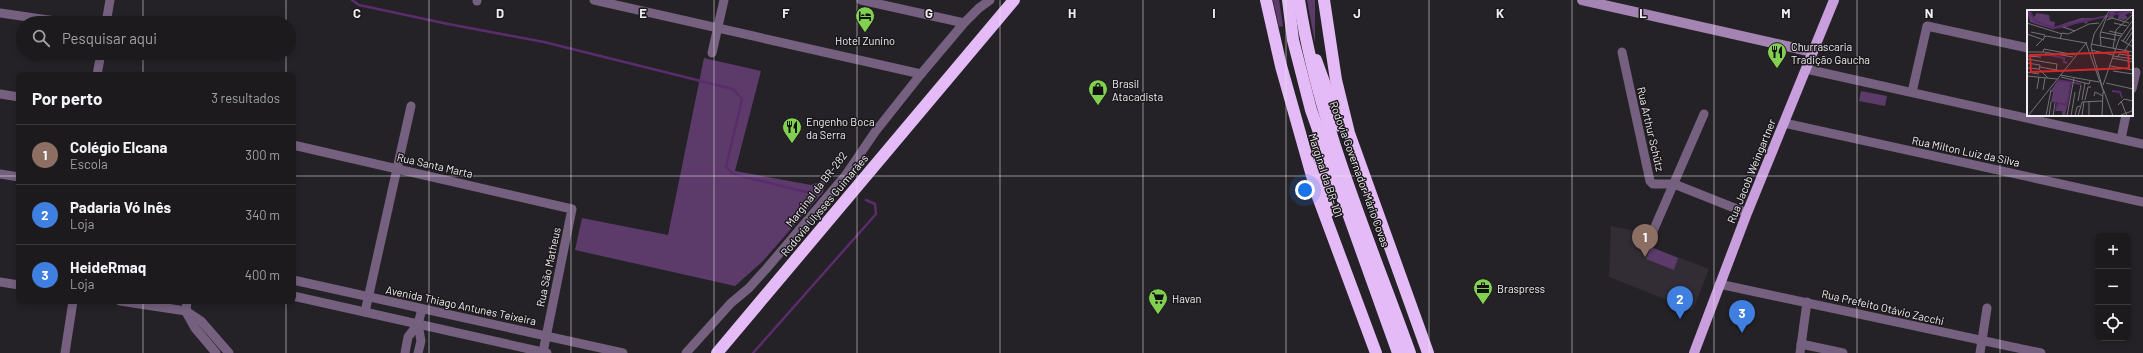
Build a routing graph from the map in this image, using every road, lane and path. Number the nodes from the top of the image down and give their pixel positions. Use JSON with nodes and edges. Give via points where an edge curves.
{"nodes":[{"id":1,"x":110,"y":0,"type":"edge"},
{"id":2,"x":594,"y":0,"type":"edge"},
{"id":3,"x":724,"y":0,"type":"edge"},
{"id":4,"x":861,"y":0,"type":"edge"},
{"id":5,"x":990,"y":0,"type":"edge"},
{"id":6,"x":1014,"y":0,"type":"edge"},
{"id":7,"x":1266,"y":0,"type":"edge"},
{"id":8,"x":1288,"y":0,"type":"edge"},
{"id":9,"x":1299,"y":0,"type":"edge"},
{"id":10,"x":1324,"y":0,"type":"edge"},
{"id":11,"x":1582,"y":0,"type":"edge"},
{"id":12,"x":1834,"y":0,"type":"edge"},
{"id":13,"x":0,"y":13,"type":"edge"},
{"id":14,"x":21,"y":16,"type":"edge"},
{"id":15,"x":107,"y":16,"type":"edge"},
{"id":16,"x":964,"y":23,"type":"junction"},
{"id":17,"x":1303,"y":26,"type":"junction"},
{"id":18,"x":717,"y":28,"type":"junction"},
{"id":19,"x":2027,"y":48,"type":"edge"},
{"id":20,"x":1622,"y":52,"type":"dead end"},
{"id":21,"x":1813,"y":52,"type":"junction"},
{"id":22,"x":712,"y":53,"type":"dead end"},
{"id":23,"x":100,"y":60,"type":"edge"},
{"id":24,"x":1806,"y":69,"type":"junction"},
{"id":25,"x":98,"y":72,"type":"edge"},
{"id":26,"x":2137,"y":72,"type":"edge"},
{"id":27,"x":921,"y":74,"type":"junction"},
{"id":28,"x":2133,"y":86,"type":"edge"},
{"id":29,"x":1912,"y":92,"type":"junction"},
{"id":30,"x":0,"y":94,"type":"edge"},
{"id":31,"x":16,"y":97,"type":"edge"},
{"id":32,"x":411,"y":106,"type":"dead end"},
{"id":33,"x":1311,"y":110,"type":"junction"},
{"id":34,"x":1704,"y":114,"type":"dead end"},
{"id":35,"x":2126,"y":116,"type":"edge"},
{"id":36,"x":1784,"y":123,"type":"junction"},
{"id":37,"x":2121,"y":139,"type":"junction"},
{"id":38,"x":2143,"y":144,"type":"edge"},
{"id":39,"x":296,"y":146,"type":"edge"},
{"id":40,"x":397,"y":169,"type":"junction"},
{"id":41,"x":0,"y":174,"type":"edge"},
{"id":42,"x":16,"y":177,"type":"edge"},
{"id":43,"x":1674,"y":184,"type":"junction"},
{"id":44,"x":1368,"y":187,"type":"junction"},
{"id":45,"x":2143,"y":202,"type":"edge"},
{"id":46,"x":572,"y":209,"type":"joint"},
{"id":47,"x":1746,"y":213,"type":"junction"},
{"id":48,"x":1650,"y":238,"type":"dead end"},
{"id":49,"x":1334,"y":240,"type":"junction"},
{"id":50,"x":296,"y":281,"type":"edge"},
{"id":51,"x":0,"y":282,"type":"edge"},
{"id":52,"x":1719,"y":284,"type":"junction"},
{"id":53,"x":16,"y":285,"type":"edge"},
{"id":54,"x":296,"y":297,"type":"edge"},
{"id":55,"x":368,"y":297,"type":"junction"},
{"id":56,"x":1807,"y":302,"type":"junction"},
{"id":57,"x":73,"y":304,"type":"edge"},
{"id":58,"x":140,"y":304,"type":"edge"},
{"id":59,"x":187,"y":304,"type":"edge"},
{"id":60,"x":1987,"y":308,"type":"dead end"},
{"id":61,"x":422,"y":309,"type":"junction"},
{"id":62,"x":186,"y":311,"type":"junction"},
{"id":63,"x":365,"y":312,"type":"junction"},
{"id":64,"x":418,"y":324,"type":"junction"},
{"id":65,"x":546,"y":336,"type":"junction"},
{"id":66,"x":1982,"y":341,"type":"junction"},
{"id":67,"x":1800,"y":349,"type":"edge"},
{"id":68,"x":65,"y":353,"type":"edge"},
{"id":69,"x":216,"y":353,"type":"edge"},
{"id":70,"x":229,"y":353,"type":"edge"},
{"id":71,"x":404,"y":353,"type":"edge"},
{"id":72,"x":418,"y":353,"type":"edge"},
{"id":73,"x":545,"y":353,"type":"edge"},
{"id":74,"x":623,"y":353,"type":"edge"},
{"id":75,"x":686,"y":353,"type":"edge"},
{"id":76,"x":717,"y":353,"type":"edge"},
{"id":77,"x":1376,"y":353,"type":"edge"},
{"id":78,"x":1398,"y":353,"type":"edge"},
{"id":79,"x":1410,"y":353,"type":"edge"},
{"id":80,"x":1428,"y":353,"type":"edge"},
{"id":81,"x":1694,"y":353,"type":"edge"},
{"id":82,"x":1843,"y":353,"type":"edge"},
{"id":83,"x":1980,"y":353,"type":"edge"},
{"id":84,"x":2041,"y":353,"type":"edge"}],
"edges":[{"from":1,"to":15,"type":"street"},
{"from":2,"to":18,"type":"street"},
{"from":3,"to":18,"type":"street"},
{"from":4,"to":16,"type":"street"},
{"from":5,"to":16,"type":"street","name":"Marginal da BR-282"},
{"from":6,"to":76,"type":"highway","name":"Rodovia Ulysses Guimarães"},
{"from":7,"to":49,"type":"highway","name":"Marginal da BR-101","via":[[1281,66],[1318,197]]},
{"from":8,"to":33,"type":"highway","via":[[1293,40]]},
{"from":9,"to":17,"type":"highway","name":"Rodovia Governador Mário Covas"},
{"from":10,"to":44,"type":"highway","via":[[1342,105]]},
{"from":11,"to":21,"type":"main road"},
{"from":12,"to":21,"type":"main road","name":"Rua Jacob Weingartner"},
{"from":13,"to":14,"type":"street"},
{"from":16,"to":27,"type":"street","name":"Marginal da BR-282"},
{"from":17,"to":44,"type":"highway","via":[[1346,142]]},
{"from":17,"to":79,"type":"highway","name":"Rodovia Governador Mário Covas","via":[[1324,113]]},
{"from":18,"to":22,"type":"street"},
{"from":18,"to":27,"type":"street"},
{"from":19,"to":29,"type":"street","via":[[1927,26]]},
{"from":20,"to":43,"type":"street","name":"Rua Arthur Schütz","via":[[1650,181],[1653,184]]},
{"from":21,"to":24,"type":"main road","name":"Rua Jacob Weingartner"},
{"from":23,"to":25,"type":"street"},
{"from":24,"to":29,"type":"street"},
{"from":24,"to":36,"type":"main road","name":"Rua Jacob Weingartner"},
{"from":26,"to":28,"type":"street"},
{"from":27,"to":75,"type":"street","name":"Marginal da BR-282","via":[[875,132],[845,176],[767,268]]},
{"from":29,"to":37,"type":"street"},
{"from":30,"to":31,"type":"street"},
{"from":32,"to":40,"type":"street"},
{"from":33,"to":49,"type":"highway"},
{"from":33,"to":78,"type":"highway"},
{"from":34,"to":43,"type":"street"},
{"from":35,"to":37,"type":"street"},
{"from":36,"to":45,"type":"street","name":"Rua Milton Luiz da Silva"},
{"from":36,"to":47,"type":"main road","name":"Rua Jacob Weingartner"},
{"from":37,"to":38,"type":"street"},
{"from":39,"to":40,"type":"street","name":"Rua Santa Marta"},
{"from":40,"to":46,"type":"street","name":"Rua Santa Marta"},
{"from":40,"to":55,"type":"street"},
{"from":41,"to":42,"type":"street"},
{"from":43,"to":47,"type":"street","name":"Rua Arthur Schütz"},
{"from":43,"to":48,"type":"street"},
{"from":44,"to":80,"type":"highway"},
{"from":46,"to":65,"type":"street","name":"Rua São Matheus"},
{"from":47,"to":52,"type":"main road","name":"Rua Jacob Weingartner"},
{"from":49,"to":77,"type":"highway","name":"Marginal da BR-101"},
{"from":50,"to":55,"type":"street","name":"Avenida Thiago Antunes Teixeira"},
{"from":51,"to":53,"type":"street"},
{"from":52,"to":56,"type":"street","name":"Rua Prefeito Otávio Zacchi"},
{"from":52,"to":81,"type":"main road","name":"Rua Jacob Weingartner"},
{"from":54,"to":63,"type":"street"},
{"from":55,"to":61,"type":"street","name":"Avenida Thiago Antunes Teixeira"},
{"from":55,"to":63,"type":"street"},
{"from":56,"to":66,"type":"street","name":"Rua Prefeito Otávio Zacchi"},
{"from":56,"to":67,"type":"street"},
{"from":57,"to":68,"type":"street"},
{"from":58,"to":62,"type":"street"},
{"from":59,"to":62,"type":"street"},
{"from":60,"to":66,"type":"street"},
{"from":61,"to":64,"type":"street"},
{"from":61,"to":65,"type":"street","name":"Avenida Thiago Antunes Teixeira"},
{"from":62,"to":69,"type":"street","via":[[195,328]]},
{"from":62,"to":70,"type":"street","via":[[201,321]]},
{"from":63,"to":64,"type":"street"},
{"from":64,"to":71,"type":"street","via":[[408,337]]},
{"from":64,"to":72,"type":"street","via":[[421,341]]},
{"from":64,"to":73,"type":"street"},
{"from":65,"to":73,"type":"street","name":"Rua São Matheus"},
{"from":65,"to":74,"type":"street","name":"Avenida Thiago Antunes Teixeira"},
{"from":66,"to":83,"type":"street"},
{"from":66,"to":84,"type":"street","name":"Rua Prefeito Otávio Zacchi"},
{"from":67,"to":82,"type":"street"}]}
